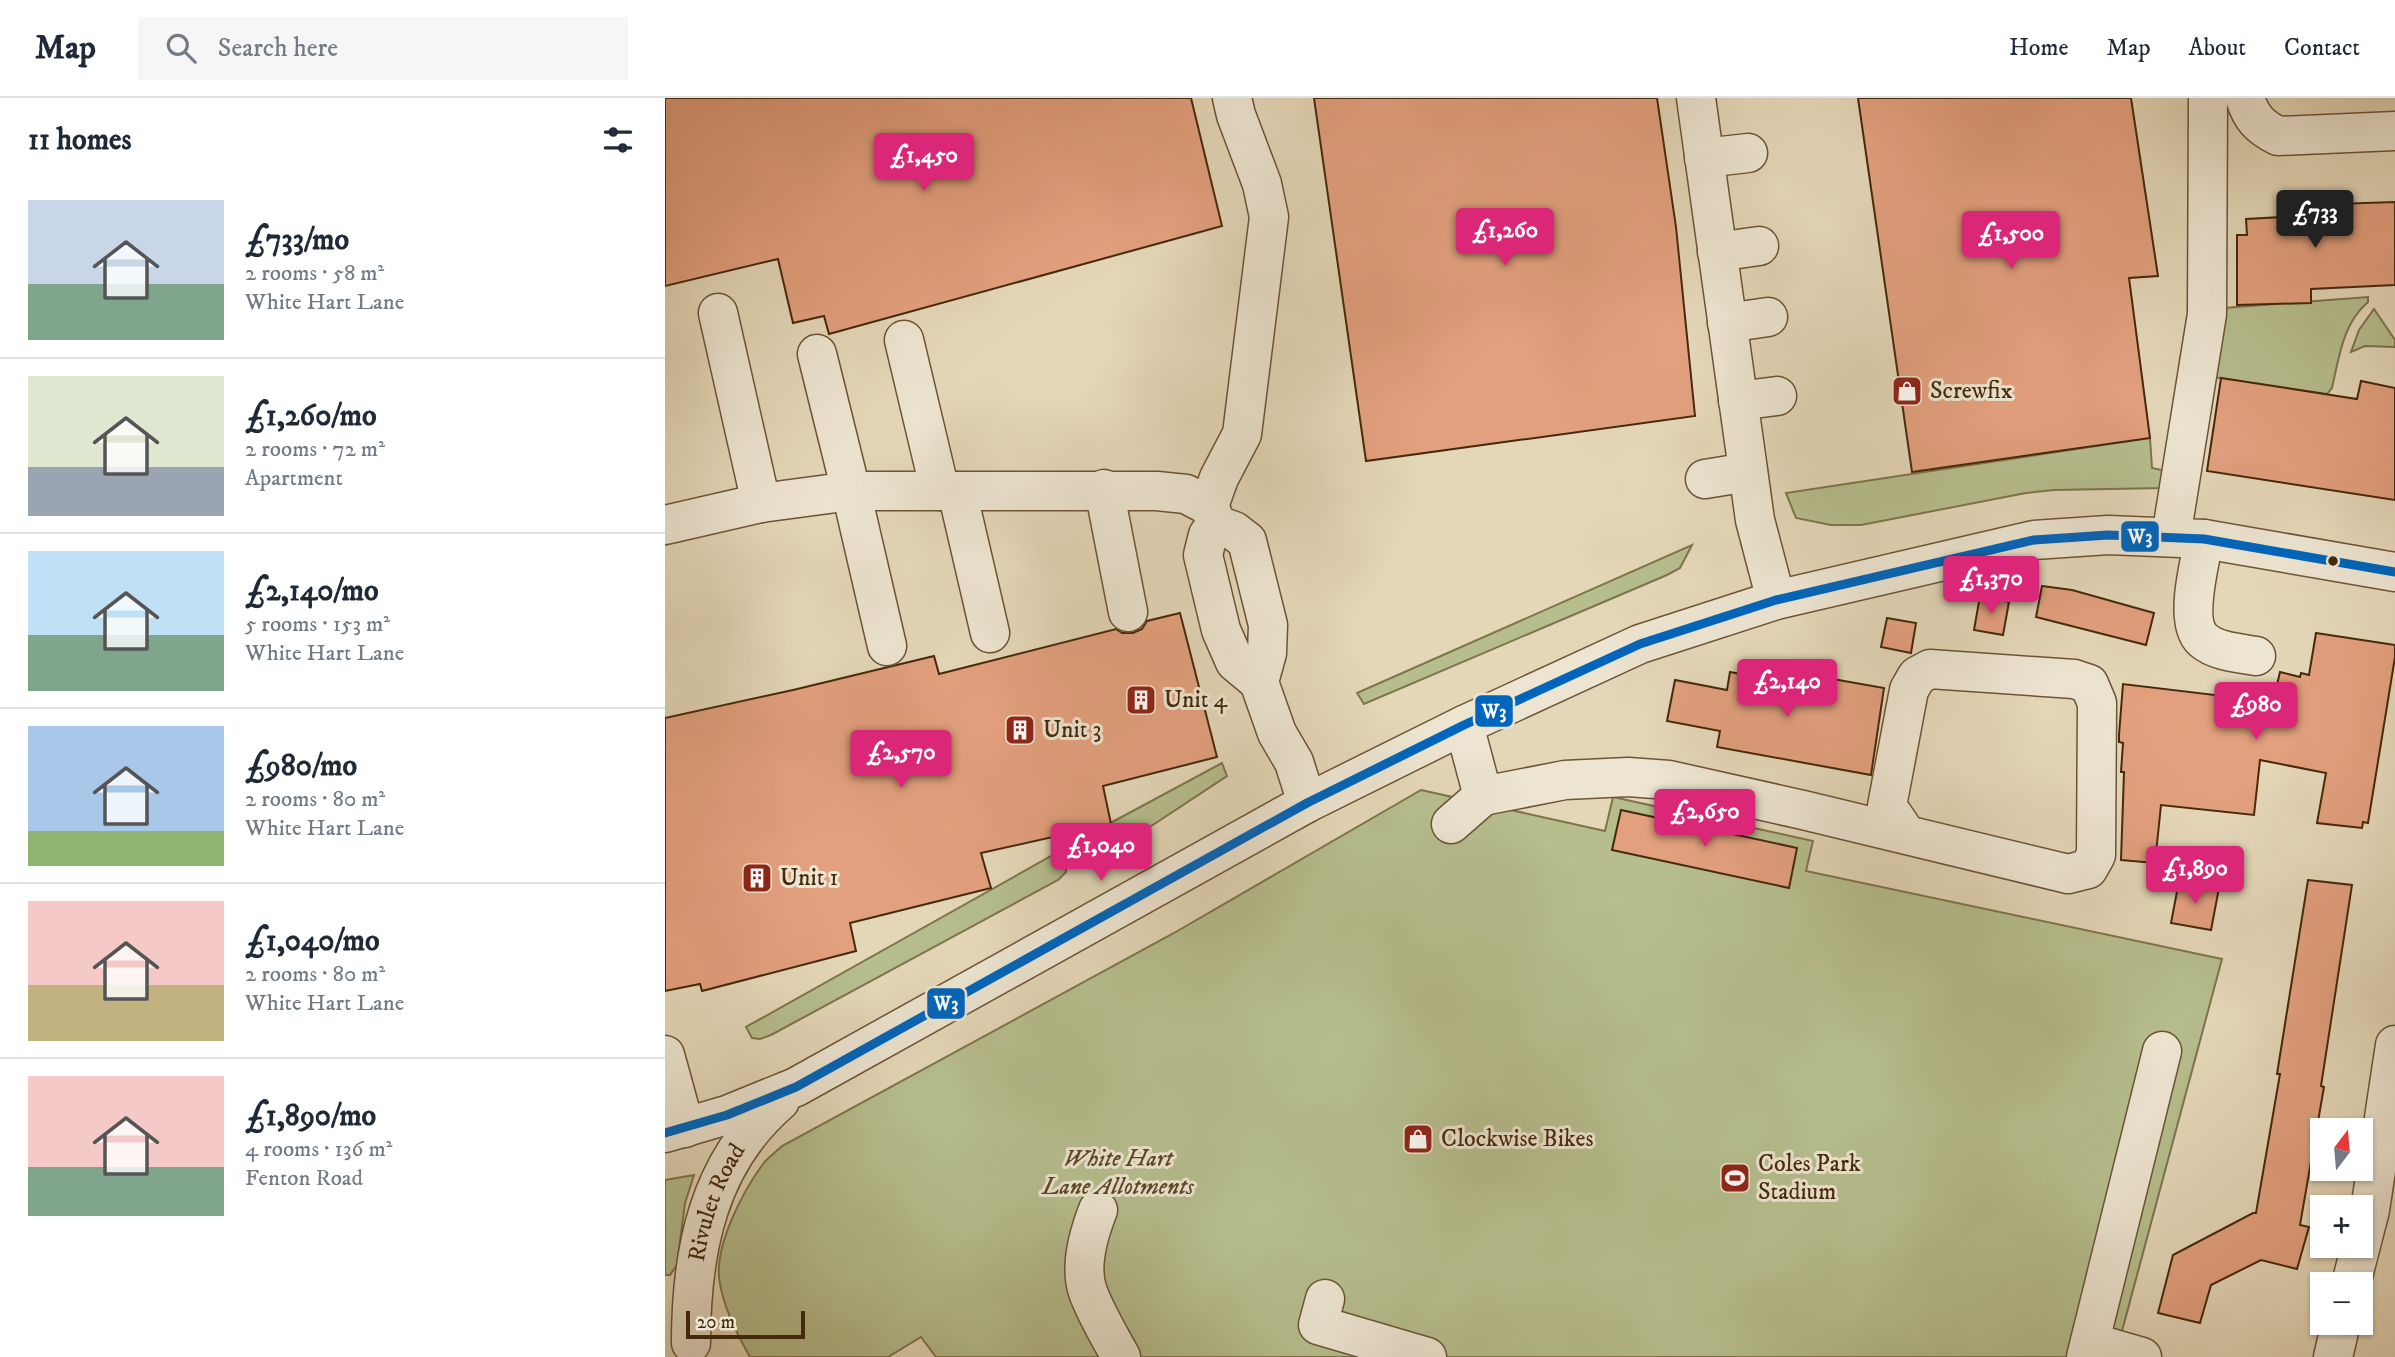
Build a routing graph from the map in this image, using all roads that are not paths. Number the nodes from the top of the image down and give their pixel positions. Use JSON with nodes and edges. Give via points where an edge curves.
{"nodes":[{"id":1,"x":1231,"y":98,"type":"edge"},
{"id":2,"x":1696,"y":98,"type":"edge"},
{"id":3,"x":2208,"y":98,"type":"edge"},
{"id":4,"x":2245,"y":98,"type":"edge"},
{"id":5,"x":2395,"y":131,"type":"edge"},
{"id":6,"x":1748,"y":153,"type":"dead end"},
{"id":7,"x":1704,"y":158,"type":"junction"},
{"id":8,"x":1759,"y":246,"type":"dead end"},
{"id":9,"x":1717,"y":252,"type":"junction"},
{"id":10,"x":718,"y":313,"type":"dead end"},
{"id":11,"x":1768,"y":317,"type":"dead end"},
{"id":12,"x":1727,"y":323,"type":"junction"},
{"id":13,"x":904,"y":340,"type":"dead end"},
{"id":14,"x":817,"y":354,"type":"dead end"},
{"id":15,"x":1777,"y":396,"type":"dead end"},
{"id":16,"x":1738,"y":401,"type":"junction"},
{"id":17,"x":1748,"y":472,"type":"junction"},
{"id":18,"x":1705,"y":479,"type":"dead end"},
{"id":19,"x":1104,"y":489,"type":"junction"},
{"id":20,"x":851,"y":491,"type":"junction"},
{"id":21,"x":949,"y":491,"type":"junction"},
{"id":22,"x":761,"y":503,"type":"junction"},
{"id":23,"x":1213,"y":516,"type":"junction"},
{"id":24,"x":665,"y":525,"type":"edge"},
{"id":25,"x":2187,"y":538,"type":"junction"},
{"id":26,"x":2395,"y":572,"type":"edge"},
{"id":27,"x":1776,"y":600,"type":"junction"},
{"id":28,"x":1128,"y":612,"type":"dead end"},
{"id":29,"x":990,"y":633,"type":"dead end"},
{"id":30,"x":887,"y":646,"type":"dead end"},
{"id":31,"x":2256,"y":656,"type":"dead end"},
{"id":32,"x":1464,"y":725,"type":"junction"},
{"id":33,"x":1483,"y":796,"type":"junction"},
{"id":34,"x":1307,"y":803,"type":"junction"},
{"id":35,"x":1887,"y":822,"type":"junction"},
{"id":36,"x":1451,"y":824,"type":"dead end"},
{"id":37,"x":2395,"y":1045,"type":"edge"},
{"id":38,"x":2162,"y":1051,"type":"dead end"},
{"id":39,"x":665,"y":1055,"type":"edge"},
{"id":40,"x":796,"y":1087,"type":"junction"},
{"id":41,"x":675,"y":1130,"type":"edge"},
{"id":42,"x":1098,"y":1210,"type":"dead end"},
{"id":43,"x":2354,"y":1272,"type":"edge"},
{"id":44,"x":1325,"y":1298,"type":"dead end"},
{"id":45,"x":2338,"y":1335,"type":"edge"},
{"id":46,"x":686,"y":1340,"type":"edge"},
{"id":47,"x":2109,"y":1351,"type":"edge"},
{"id":48,"x":1121,"y":1357,"type":"edge"},
{"id":49,"x":1427,"y":1357,"type":"edge"},
{"id":50,"x":2333,"y":1357,"type":"edge"}],
"edges":[{"from":1,"to":23,"type":"street","via":[[1269,217],[1242,434],[1219,478]]},
{"from":2,"to":7,"type":"street"},
{"from":3,"to":25,"type":"street","via":[[2207,314]]},
{"from":4,"to":5,"type":"street","via":[[2253,119],[2278,136]]},
{"from":6,"to":7,"type":"street"},
{"from":7,"to":9,"type":"street"},
{"from":8,"to":9,"type":"street"},
{"from":9,"to":12,"type":"street"},
{"from":10,"to":22,"type":"street"},
{"from":11,"to":12,"type":"street"},
{"from":12,"to":16,"type":"street"},
{"from":13,"to":21,"type":"street"},
{"from":14,"to":20,"type":"street"},
{"from":15,"to":16,"type":"street"},
{"from":16,"to":17,"type":"street"},
{"from":17,"to":18,"type":"street"},
{"from":17,"to":27,"type":"street"},
{"from":19,"to":21,"type":"street"},
{"from":19,"to":23,"type":"street","via":[[1186,494]]},
{"from":19,"to":28,"type":"street"},
{"from":20,"to":21,"type":"street"},
{"from":20,"to":22,"type":"street"},
{"from":20,"to":30,"type":"street"},
{"from":21,"to":29,"type":"street"},
{"from":22,"to":24,"type":"street"},
{"from":23,"to":34,"type":"street","via":[[1247,541],[1268,625],[1259,682]]},
{"from":25,"to":26,"type":"street"},
{"from":25,"to":27,"type":"street","via":[[2108,535],[2034,540]]},
{"from":25,"to":31,"type":"street","via":[[2196,628],[2203,640],[2223,650]]},
{"from":27,"to":32,"type":"street","via":[[1640,644]]},
{"from":32,"to":33,"type":"street"},
{"from":32,"to":34,"type":"street"},
{"from":33,"to":35,"type":"street","via":[[1565,780],[1628,777],[1669,780]]},
{"from":33,"to":36,"type":"street"},
{"from":34,"to":40,"type":"street"},
{"from":35,"to":35,"type":"street","via":[[2068,874],[2088,869],[2096,855],[2097,717],[2089,684],[2074,679],[1930,669],[1917,676],[1909,690]]},
{"from":37,"to":43,"type":"street","via":[[2370,1210]]},
{"from":38,"to":47,"type":"street"},
{"from":39,"to":41,"type":"street"},
{"from":40,"to":41,"type":"street"},
{"from":40,"to":46,"type":"street","name":"Rivulet Road","via":[[747,1134],[719,1181],[697,1257]]},
{"from":42,"to":48,"type":"street","via":[[1085,1269],[1088,1291]]},
{"from":44,"to":49,"type":"street","via":[[1318,1325]]},
{"from":45,"to":50,"type":"street"}]}
